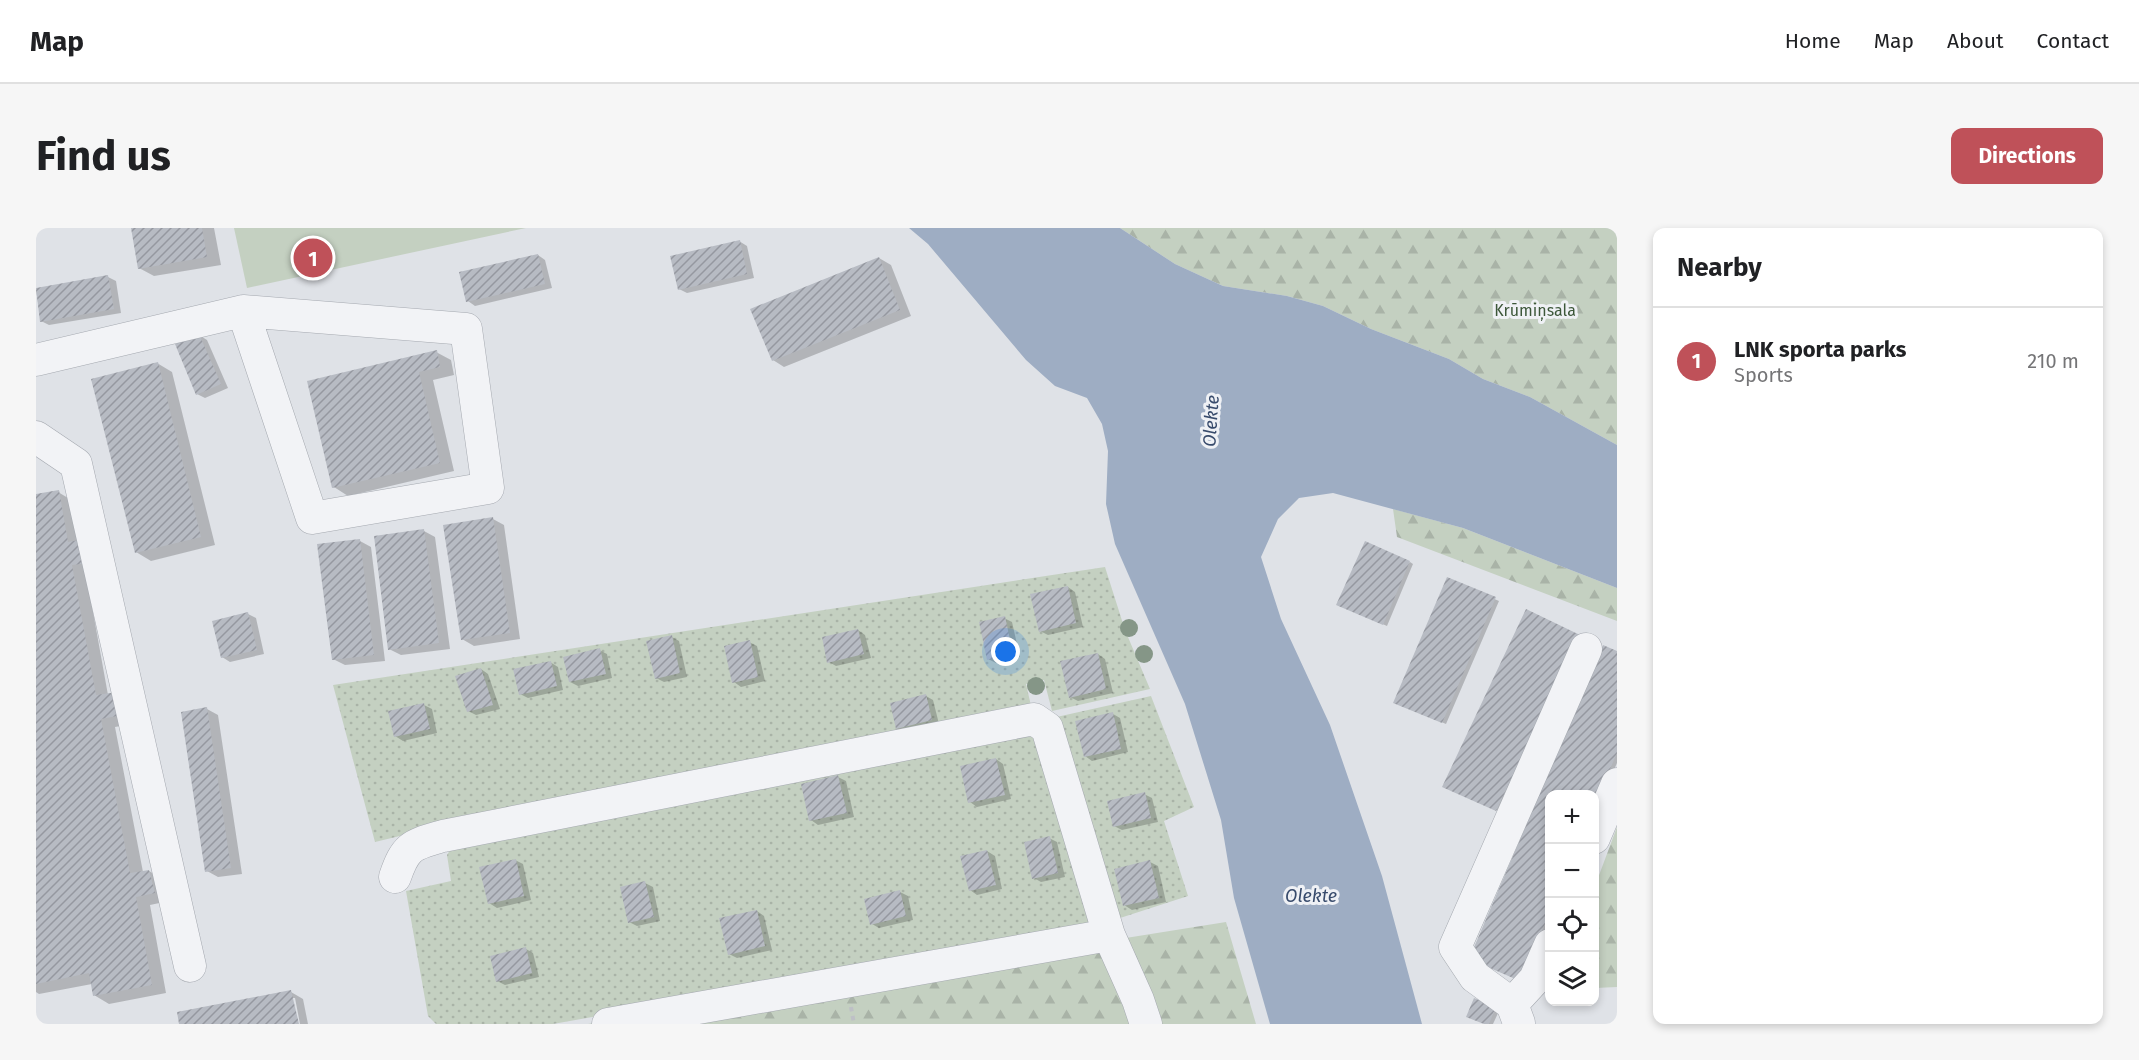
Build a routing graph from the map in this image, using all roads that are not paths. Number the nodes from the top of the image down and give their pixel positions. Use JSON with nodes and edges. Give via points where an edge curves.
{"nodes":[{"id":1,"x":243,"y":311,"type":"junction"},
{"id":2,"x":36,"y":360,"type":"edge"},
{"id":3,"x":36,"y":437,"type":"edge"},
{"id":4,"x":1586,"y":649,"type":"dead end"},
{"id":5,"x":1617,"y":784,"type":"edge"},
{"id":6,"x":1599,"y":826,"type":"edge"},
{"id":7,"x":394,"y":877,"type":"dead end"},
{"id":8,"x":1109,"y":935,"type":"junction"},
{"id":9,"x":1547,"y":952,"type":"edge"},
{"id":10,"x":190,"y":966,"type":"dead end"},
{"id":11,"x":1516,"y":1014,"type":"edge"},
{"id":12,"x":608,"y":1024,"type":"edge"},
{"id":13,"x":1146,"y":1024,"type":"edge"}],
"edges":[{"from":1,"to":1,"type":"street","via":[[465,329],[488,488],[312,518]]},
{"from":1,"to":2,"type":"street"},
{"from":3,"to":10,"type":"street","via":[[76,464]]},
{"from":4,"to":11,"type":"street","via":[[1455,947],[1475,977]]},
{"from":5,"to":6,"type":"street"},
{"from":7,"to":8,"type":"street","via":[[401,857],[414,844],[443,836],[1034,719],[1047,728]]},
{"from":8,"to":12,"type":"street"},
{"from":8,"to":13,"type":"street"},
{"from":9,"to":11,"type":"street"}]}
